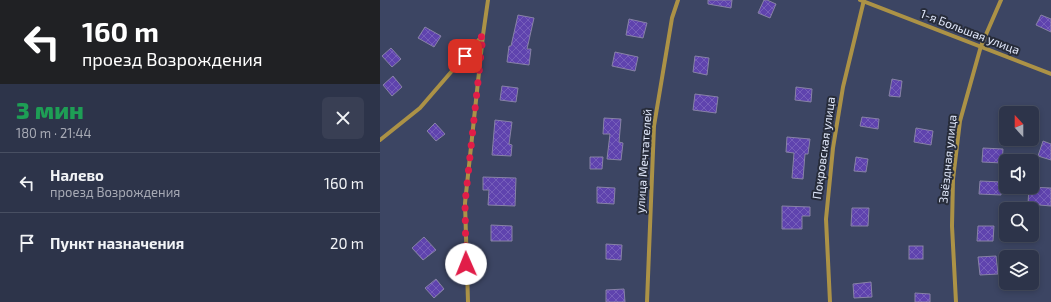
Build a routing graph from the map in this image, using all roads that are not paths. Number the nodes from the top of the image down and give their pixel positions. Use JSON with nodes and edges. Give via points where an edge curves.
{"nodes":[{"id":1,"x":488,"y":0,"type":"edge"},
{"id":2,"x":678,"y":0,"type":"edge"},
{"id":3,"x":1001,"y":0,"type":"edge"},
{"id":4,"x":862,"y":1,"type":"edge"},
{"id":5,"x":483,"y":35,"type":"junction"},
{"id":6,"x":981,"y":46,"type":"junction"},
{"id":7,"x":1051,"y":74,"type":"edge"},
{"id":8,"x":380,"y":140,"type":"edge"},
{"id":9,"x":468,"y":302,"type":"edge"},
{"id":10,"x":647,"y":302,"type":"edge"},
{"id":11,"x":830,"y":302,"type":"edge"},
{"id":12,"x":956,"y":302,"type":"edge"}],
"edges":[{"from":1,"to":5,"type":"street"},
{"from":2,"to":10,"type":"street","name":"улица Мечтателей","via":[[672,18],[654,126]]},
{"from":3,"to":6,"type":"street","name":"Звёздная улица"},
{"from":4,"to":6,"type":"street","name":"1-я Большая улица"},
{"from":4,"to":11,"type":"street","name":"Покровская улица","via":[[833,148],[826,219]]},
{"from":5,"to":8,"type":"street","via":[[420,108]]},
{"from":5,"to":9,"type":"street","via":[[465,203]]},
{"from":6,"to":7,"type":"street","name":"1-я Большая улица"},
{"from":6,"to":12,"type":"street","name":"Звёздная улица","via":[[960,121],[953,179],[952,226]]}]}
